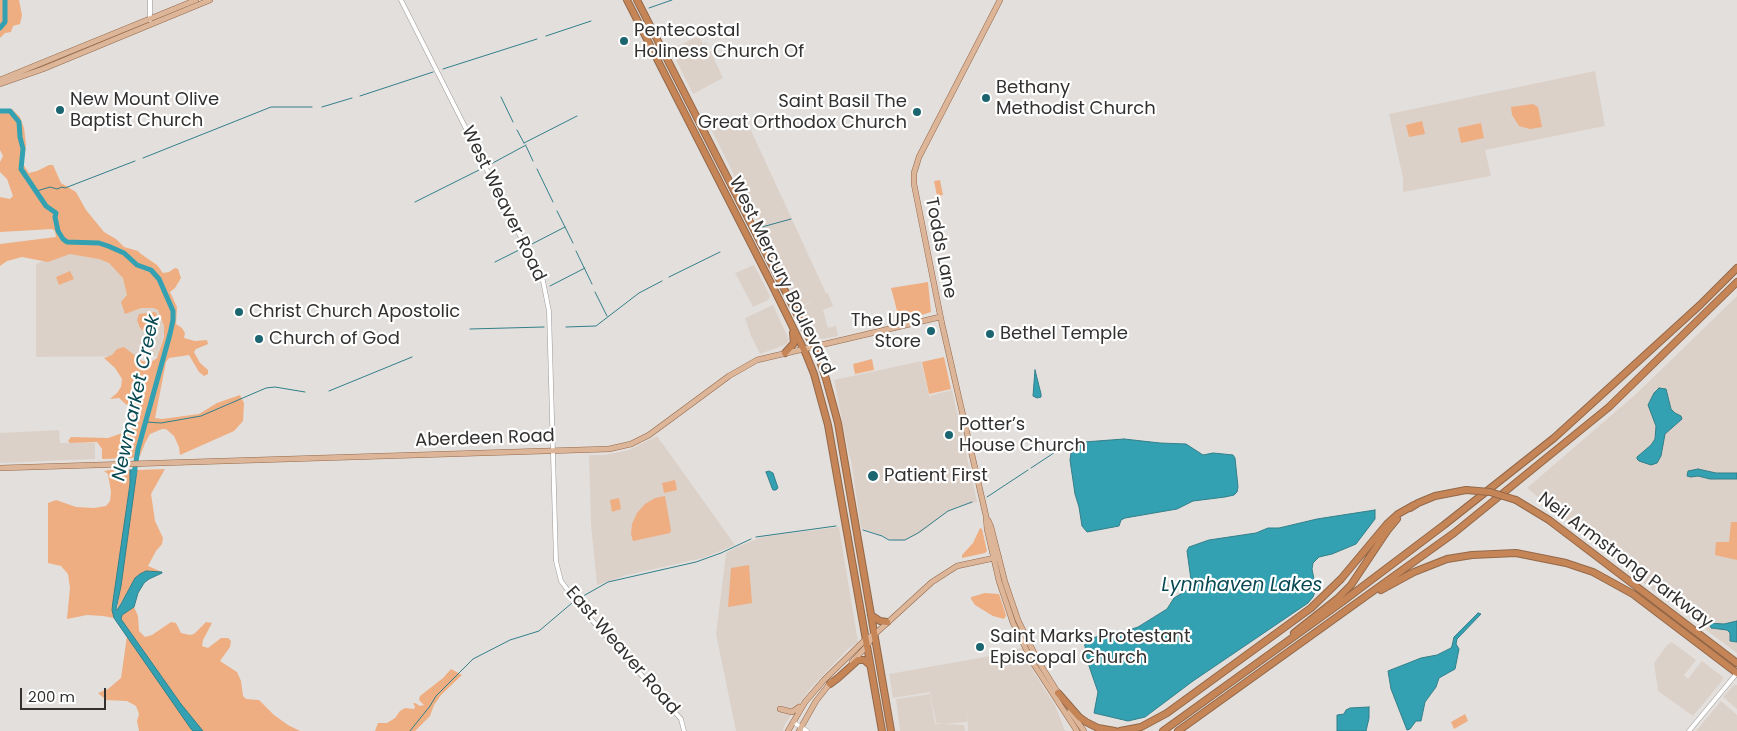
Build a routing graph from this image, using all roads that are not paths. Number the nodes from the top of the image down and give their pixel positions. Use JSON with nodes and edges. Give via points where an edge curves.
{"nodes":[{"id":1,"x":150,"y":0,"type":"edge"},
{"id":2,"x":196,"y":0,"type":"edge"},
{"id":3,"x":210,"y":0,"type":"edge"},
{"id":4,"x":401,"y":0,"type":"edge"},
{"id":5,"x":627,"y":0,"type":"edge"},
{"id":6,"x":637,"y":0,"type":"edge"},
{"id":7,"x":1000,"y":0,"type":"edge"},
{"id":8,"x":150,"y":22,"type":"junction"},
{"id":9,"x":0,"y":80,"type":"edge"},
{"id":10,"x":0,"y":84,"type":"edge"},
{"id":11,"x":1737,"y":268,"type":"edge"},
{"id":12,"x":1737,"y":282,"type":"edge"},
{"id":13,"x":940,"y":317,"type":"junction"},
{"id":14,"x":792,"y":326,"type":"junction"},
{"id":15,"x":813,"y":346,"type":"junction"},
{"id":16,"x":803,"y":348,"type":"junction"},
{"id":17,"x":785,"y":353,"type":"junction"},
{"id":18,"x":553,"y":451,"type":"junction"},
{"id":19,"x":0,"y":468,"type":"edge"},
{"id":20,"x":1414,"y":505,"type":"junction"},
{"id":21,"x":996,"y":557,"type":"junction"},
{"id":22,"x":1354,"y":605,"type":"junction"},
{"id":23,"x":871,"y":615,"type":"junction"},
{"id":24,"x":887,"y":622,"type":"junction"},
{"id":25,"x":875,"y":634,"type":"junction"},
{"id":26,"x":866,"y":643,"type":"junction"},
{"id":27,"x":1285,"y":643,"type":"junction"},
{"id":28,"x":1712,"y":644,"type":"junction"},
{"id":29,"x":1737,"y":658,"type":"edge"},
{"id":30,"x":1737,"y":663,"type":"edge"},
{"id":31,"x":871,"y":666,"type":"junction"},
{"id":32,"x":1737,"y":673,"type":"edge"},
{"id":33,"x":873,"y":682,"type":"junction"},
{"id":34,"x":830,"y":684,"type":"junction"},
{"id":35,"x":1058,"y":692,"type":"junction"},
{"id":36,"x":811,"y":694,"type":"junction"},
{"id":37,"x":780,"y":710,"type":"dead end"},
{"id":38,"x":793,"y":722,"type":"junction"},
{"id":39,"x":890,"y":729,"type":"edge"},
{"id":40,"x":800,"y":730,"type":"edge"},
{"id":41,"x":684,"y":731,"type":"edge"},
{"id":42,"x":788,"y":731,"type":"edge"},
{"id":43,"x":806,"y":731,"type":"edge"},
{"id":44,"x":882,"y":731,"type":"edge"},
{"id":45,"x":1077,"y":731,"type":"edge"},
{"id":46,"x":1084,"y":731,"type":"edge"},
{"id":47,"x":1115,"y":731,"type":"edge"},
{"id":48,"x":1120,"y":731,"type":"edge"},
{"id":49,"x":1163,"y":731,"type":"edge"},
{"id":50,"x":1178,"y":731,"type":"edge"},
{"id":51,"x":1689,"y":731,"type":"edge"}],
"edges":[{"from":1,"to":8,"type":"street"},
{"from":2,"to":8,"type":"main road"},
{"from":3,"to":8,"type":"main road"},
{"from":4,"to":18,"type":"street","name":"West Weaver Road","via":[[543,281],[549,311]]},
{"from":5,"to":14,"type":"highway","name":"West Mercury Boulevard"},
{"from":6,"to":15,"type":"highway","name":"West Mercury Boulevard"},
{"from":7,"to":13,"type":"main road","name":"Todds Lane","via":[[919,157],[914,173]]},
{"from":8,"to":9,"type":"main road"},
{"from":8,"to":10,"type":"main road"},
{"from":11,"to":27,"type":"highway","via":[[1554,438],[1444,525]]},
{"from":12,"to":22,"type":"highway","via":[[1609,406],[1454,534]]},
{"from":13,"to":15,"type":"main road","name":"Aberdeen Road"},
{"from":13,"to":21,"type":"main road","name":"Todds Lane"},
{"from":14,"to":16,"type":"highway","name":"West Mercury Boulevard"},
{"from":14,"to":17,"type":"highway","via":[[794,343]]},
{"from":15,"to":16,"type":"main road","name":"Aberdeen Road"},
{"from":15,"to":23,"type":"highway","name":"West Mercury Boulevard","via":[[835,411]]},
{"from":16,"to":17,"type":"main road","name":"Aberdeen Road"},
{"from":16,"to":26,"type":"highway","name":"West Mercury Boulevard","via":[[817,383],[828,425]]},
{"from":17,"to":18,"type":"main road","name":"Aberdeen Road","via":[[743,366],[636,442],[609,449]]},
{"from":18,"to":19,"type":"main road","name":"Aberdeen Road"},
{"from":18,"to":41,"type":"street","name":"East Weaver Road","via":[[556,560],[562,581],[576,603],[681,719]]},
{"from":20,"to":27,"type":"highway","name":"Neil Armstrong Parkway","via":[[1387,531],[1337,599],[1296,630]]},
{"from":20,"to":28,"type":"highway","name":"Neil Armstrong Parkway","bridge":true,"via":[[1435,496],[1466,490],[1490,492],[1516,500],[1549,520]]},
{"from":20,"to":48,"type":"highway","via":[[1387,524],[1341,579],[1311,608],[1167,713],[1141,727]]},
{"from":21,"to":24,"type":"main road","via":[[952,568]]},
{"from":21,"to":35,"type":"main road","via":[[1022,629]]},
{"from":21,"to":45,"type":"main road","via":[[1006,605],[1025,649]]},
{"from":22,"to":32,"type":"highway","name":"Neil Armstrong Parkway","via":[[1414,572],[1447,559],[1493,553],[1539,557],[1584,569],[1633,594]]},
{"from":22,"to":50,"type":"highway"},
{"from":23,"to":24,"type":"highway"},
{"from":23,"to":25,"type":"highway","name":"West Mercury Boulevard"},
{"from":24,"to":25,"type":"main road"},
{"from":25,"to":26,"type":"main road"},
{"from":25,"to":39,"type":"highway","name":"West Mercury Boulevard"},
{"from":26,"to":31,"type":"highway","name":"West Mercury Boulevard"},
{"from":26,"to":34,"type":"main road"},
{"from":26,"to":36,"type":"main road"},
{"from":27,"to":49,"type":"highway"},
{"from":28,"to":29,"type":"highway"},
{"from":28,"to":30,"type":"highway","name":"Neil Armstrong Parkway"},
{"from":31,"to":33,"type":"highway","name":"West Mercury Boulevard"},
{"from":31,"to":34,"type":"highway","via":[[864,660],[858,660]]},
{"from":32,"to":51,"type":"street"},
{"from":33,"to":39,"type":"highway","via":[[885,723]]},
{"from":33,"to":44,"type":"highway","name":"West Mercury Boulevard"},
{"from":34,"to":40,"type":"main road"},
{"from":35,"to":46,"type":"main road"},
{"from":35,"to":47,"type":"highway","via":[[1086,722]]},
{"from":36,"to":37,"type":"main road","via":[[794,712]]},
{"from":36,"to":38,"type":"main road"},
{"from":38,"to":40,"type":"street"},
{"from":38,"to":42,"type":"main road"},
{"from":40,"to":43,"type":"street"}]}
